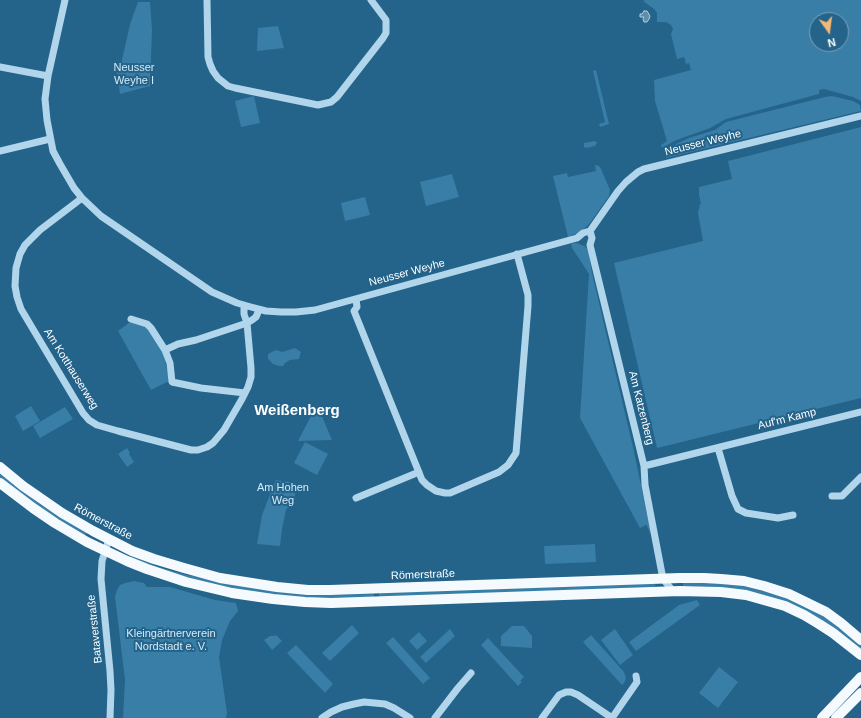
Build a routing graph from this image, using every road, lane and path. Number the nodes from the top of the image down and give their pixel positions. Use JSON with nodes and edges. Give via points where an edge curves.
{"nodes":[{"id":1,"x":65,"y":0,"type":"edge"},
{"id":2,"x":207,"y":0,"type":"edge"},
{"id":3,"x":371,"y":0,"type":"edge"},
{"id":4,"x":0,"y":67,"type":"edge"},
{"id":5,"x":48,"y":76,"type":"junction"},
{"id":6,"x":861,"y":116,"type":"edge"},
{"id":7,"x":50,"y":139,"type":"junction"},
{"id":8,"x":0,"y":151,"type":"edge"},
{"id":9,"x":82,"y":198,"type":"junction"},
{"id":10,"x":590,"y":231,"type":"junction"},
{"id":11,"x":577,"y":238,"type":"junction"},
{"id":12,"x":590,"y":244,"type":"junction"},
{"id":13,"x":517,"y":254,"type":"junction"},
{"id":14,"x":356,"y":299,"type":"junction"},
{"id":15,"x":344,"y":302,"type":"junction"},
{"id":16,"x":244,"y":305,"type":"junction"},
{"id":17,"x":259,"y":310,"type":"junction"},
{"id":18,"x":354,"y":311,"type":"junction"},
{"id":19,"x":131,"y":318,"type":"dead end"},
{"id":20,"x":247,"y":323,"type":"junction"},
{"id":21,"x":165,"y":350,"type":"junction"},
{"id":22,"x":245,"y":394,"type":"junction"},
{"id":23,"x":861,"y":412,"type":"edge"},
{"id":24,"x":718,"y":448,"type":"junction"},
{"id":25,"x":644,"y":466,"type":"junction"},
{"id":26,"x":0,"y":467,"type":"edge"},
{"id":27,"x":419,"y":472,"type":"junction"},
{"id":28,"x":861,"y":477,"type":"edge"},
{"id":29,"x":0,"y":483,"type":"edge"},
{"id":30,"x":832,"y":496,"type":"dead end"},
{"id":31,"x":356,"y":498,"type":"dead end"},
{"id":32,"x":792,"y":515,"type":"dead end"},
{"id":33,"x":109,"y":539,"type":"junction"},
{"id":34,"x":105,"y":551,"type":"junction"},
{"id":35,"x":663,"y":579,"type":"junction"},
{"id":36,"x":673,"y":591,"type":"junction"},
{"id":37,"x":654,"y":592,"type":"junction"},
{"id":38,"x":861,"y":640,"type":"edge"},
{"id":39,"x":861,"y":655,"type":"edge"},
{"id":40,"x":470,"y":673,"type":"dead end"},
{"id":41,"x":636,"y":676,"type":"dead end"},
{"id":42,"x":861,"y":677,"type":"edge"},
{"id":43,"x":861,"y":693,"type":"edge"},
{"id":44,"x":110,"y":718,"type":"edge"},
{"id":45,"x":322,"y":718,"type":"edge"},
{"id":46,"x":410,"y":718,"type":"edge"},
{"id":47,"x":435,"y":718,"type":"edge"},
{"id":48,"x":542,"y":718,"type":"edge"},
{"id":49,"x":612,"y":718,"type":"edge"},
{"id":50,"x":822,"y":718,"type":"edge"},
{"id":51,"x":836,"y":718,"type":"edge"}],
"edges":[{"from":1,"to":5,"type":"street","name":"Neusser Weyhe"},
{"from":2,"to":3,"type":"street","via":[[208,57],[218,78],[235,88],[318,105],[331,102],[337,97],[386,33],[386,20]]},
{"from":4,"to":5,"type":"street"},
{"from":5,"to":7,"type":"street","name":"Neusser Weyhe","via":[[46,104]]},
{"from":6,"to":10,"type":"street","name":"Neusser Weyhe","via":[[644,169],[618,191]]},
{"from":7,"to":8,"type":"street"},
{"from":7,"to":9,"type":"street","name":"Neusser Weyhe","via":[[60,164]]},
{"from":9,"to":16,"type":"street","name":"Neusser Weyhe","via":[[107,220],[212,292]]},
{"from":9,"to":22,"type":"street","name":"Am Kotthauserweg","via":[[40,230],[25,245],[16,268],[15,286],[21,309],[83,413],[97,425],[198,450],[213,443],[224,430]]},
{"from":10,"to":11,"type":"street","name":"Neusser Weyhe"},
{"from":10,"to":12,"type":"street","name":"Am Katzenberg"},
{"from":11,"to":12,"type":"street","via":[[583,243]]},
{"from":11,"to":13,"type":"street","name":"Neusser Weyhe"},
{"from":12,"to":25,"type":"street","name":"Am Katzenberg"},
{"from":13,"to":14,"type":"street","name":"Neusser Weyhe"},
{"from":13,"to":27,"type":"street","via":[[528,295],[528,306],[516,453],[508,465],[499,472],[450,493],[432,489],[422,480]]},
{"from":14,"to":15,"type":"street","name":"Neusser Weyhe"},
{"from":14,"to":18,"type":"street","via":[[357,307]]},
{"from":15,"to":17,"type":"street","name":"Neusser Weyhe","via":[[305,312]]},
{"from":15,"to":18,"type":"street","via":[[346,307]]},
{"from":16,"to":17,"type":"street","name":"Neusser Weyhe"},
{"from":16,"to":20,"type":"street","name":"Am Kotthauserweg"},
{"from":17,"to":20,"type":"street","via":[[256,317]]},
{"from":18,"to":27,"type":"street"},
{"from":19,"to":21,"type":"street","via":[[152,328]]},
{"from":20,"to":21,"type":"street"},
{"from":20,"to":22,"type":"street","name":"Am Kotthauserweg","via":[[251,377]]},
{"from":21,"to":22,"type":"street","via":[[170,363],[172,382]]},
{"from":23,"to":24,"type":"street","name":"Auf'm Kamp"},
{"from":24,"to":25,"type":"street","name":"Auf'm Kamp"},
{"from":24,"to":32,"type":"street","via":[[738,509],[746,514],[778,518]]},
{"from":25,"to":35,"type":"street","name":"Am Katzenberg","via":[[645,485]]},
{"from":26,"to":33,"type":"main road","name":"Römerstraße","via":[[51,506]]},
{"from":27,"to":31,"type":"street"},
{"from":28,"to":30,"type":"street","via":[[842,496]]},
{"from":29,"to":34,"type":"main road","via":[[56,523]]},
{"from":33,"to":34,"type":"street","name":"Bataverstraße"},
{"from":33,"to":35,"type":"main road","name":"Römerstraße","via":[[142,555],[203,574],[308,590]]},
{"from":34,"to":37,"type":"main road","via":[[147,569],[232,594],[305,602]]},
{"from":34,"to":44,"type":"street","name":"Bataverstraße","via":[[101,578],[110,671]]},
{"from":35,"to":36,"type":"street","name":"Am Katzenberg"},
{"from":35,"to":37,"type":"street"},
{"from":35,"to":38,"type":"main road","name":"Römerstraße","via":[[721,579],[777,590],[826,612]]},
{"from":36,"to":37,"type":"main road"},
{"from":36,"to":39,"type":"main road","via":[[737,594],[785,606],[819,624]]},
{"from":40,"to":47,"type":"street"},
{"from":41,"to":49,"type":"street","via":[[637,682]]},
{"from":42,"to":50,"type":"main road"},
{"from":43,"to":51,"type":"main road"},
{"from":45,"to":46,"type":"street","via":[[342,707],[364,702],[385,704]]},
{"from":48,"to":49,"type":"street","via":[[560,695],[566,692],[578,695]]}]}
